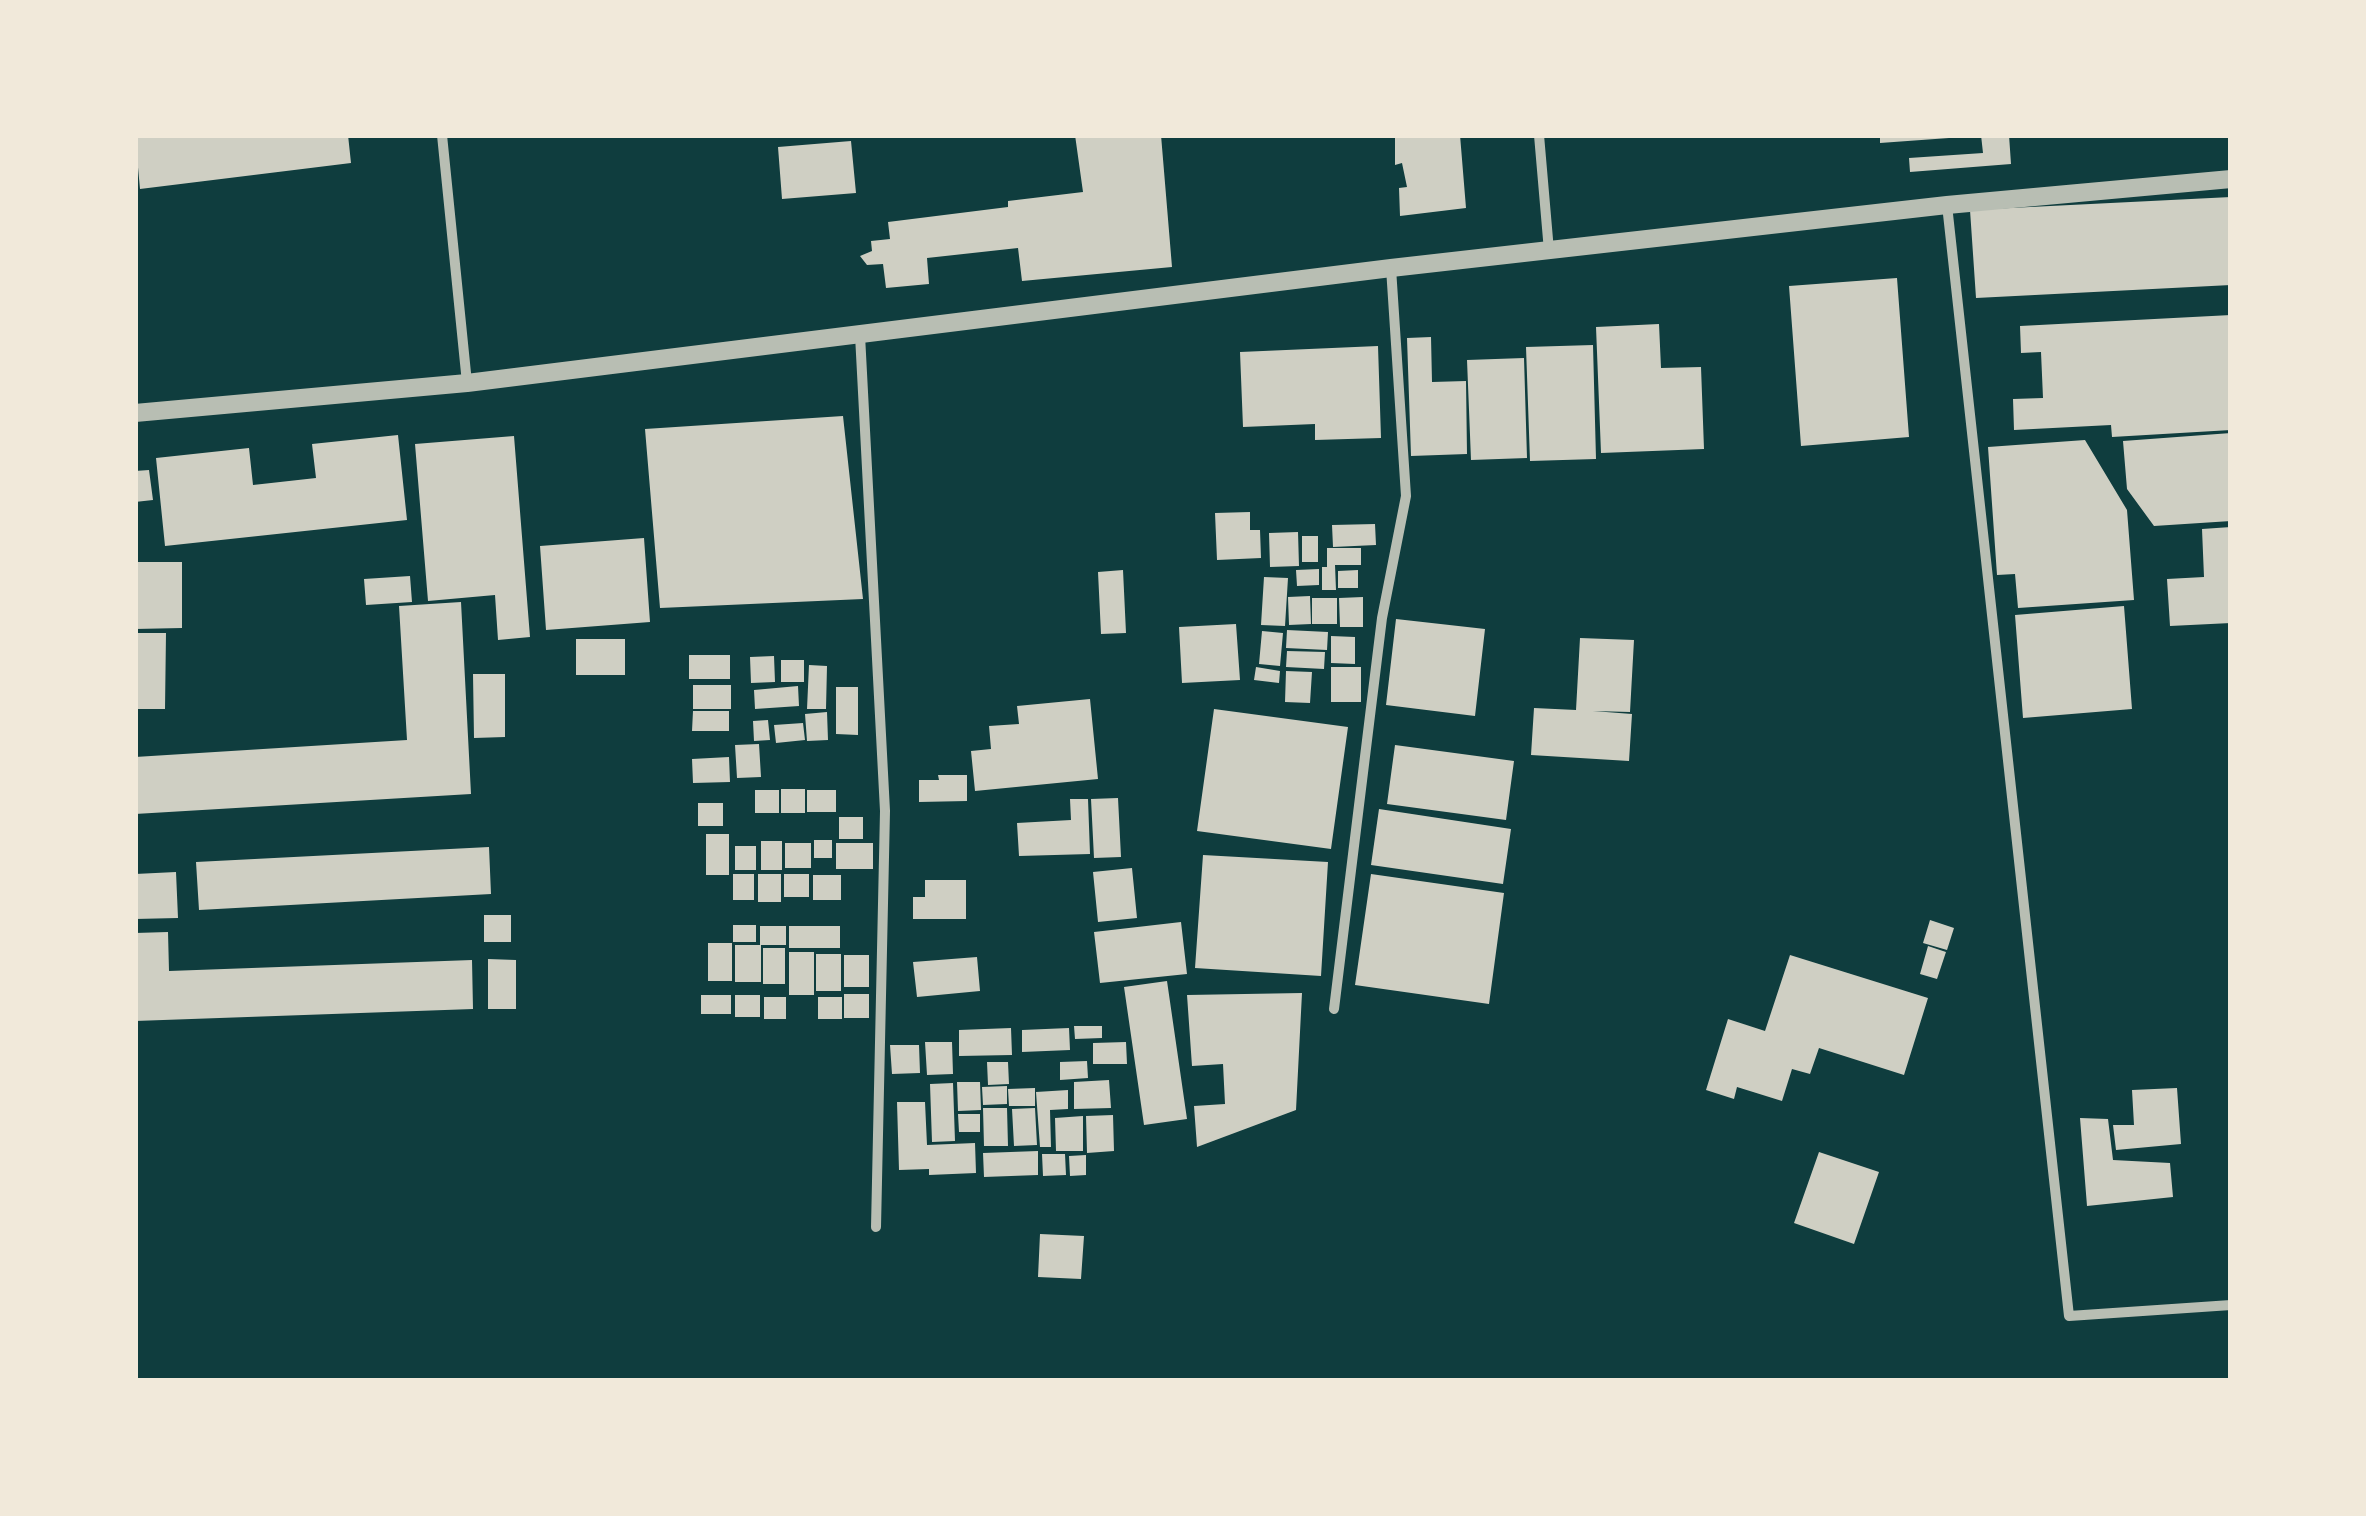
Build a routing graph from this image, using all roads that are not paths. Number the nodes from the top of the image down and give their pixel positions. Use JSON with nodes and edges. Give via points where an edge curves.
{"nodes":[{"id":1,"x":442,"y":135,"type":"edge"},
{"id":2,"x":1539,"y":135,"type":"edge"},
{"id":3,"x":2231,"y":179,"type":"edge"},
{"id":4,"x":1948,"y":205,"type":"junction"},
{"id":5,"x":1548,"y":251,"type":"junction"},
{"id":6,"x":1391,"y":268,"type":"junction"},
{"id":7,"x":860,"y":334,"type":"junction"},
{"id":8,"x":467,"y":383,"type":"junction"},
{"id":9,"x":135,"y":413,"type":"edge"},
{"id":10,"x":1334,"y":1008,"type":"dead end"},
{"id":11,"x":876,"y":1227,"type":"dead end"},
{"id":12,"x":2231,"y":1305,"type":"edge"}],
"edges":[{"from":1,"to":8,"type":"street"},
{"from":2,"to":5,"type":"street"},
{"from":3,"to":4,"type":"street"},
{"from":4,"to":5,"type":"street"},
{"from":4,"to":12,"type":"street","via":[[2069,1316]]},
{"from":5,"to":6,"type":"street"},
{"from":6,"to":7,"type":"street"},
{"from":6,"to":10,"type":"street","via":[[1406,496],[1382,618]]},
{"from":7,"to":8,"type":"street"},
{"from":7,"to":11,"type":"street","via":[[885,812]]},
{"from":8,"to":9,"type":"street"}]}
